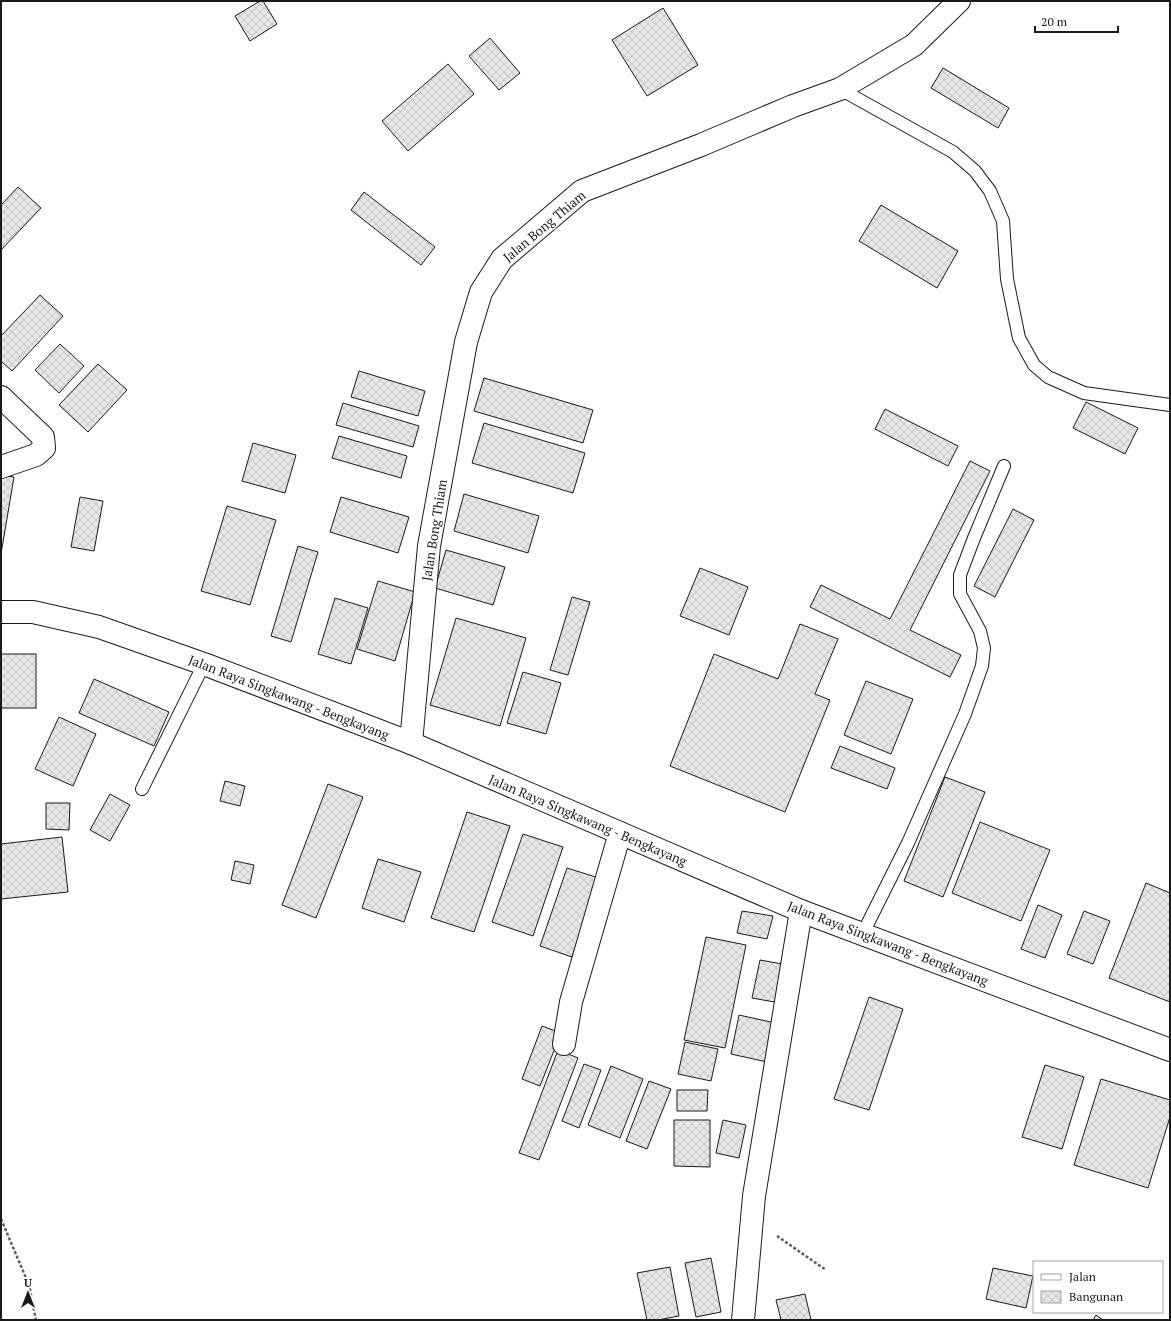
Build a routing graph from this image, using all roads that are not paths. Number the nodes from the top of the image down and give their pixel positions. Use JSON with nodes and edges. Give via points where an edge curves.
{"nodes":[{"id":1,"x":959,"y":1,"type":"edge"},
{"id":2,"x":840,"y":89,"type":"junction"},
{"id":3,"x":1,"y":397,"type":"edge"},
{"id":4,"x":1170,"y":405,"type":"edge"},
{"id":5,"x":1004,"y":466,"type":"dead end"},
{"id":6,"x":1,"y":467,"type":"edge"},
{"id":7,"x":1,"y":612,"type":"edge"},
{"id":8,"x":204,"y":664,"type":"junction"},
{"id":9,"x":411,"y":743,"type":"junction"},
{"id":10,"x":142,"y":789,"type":"dead end"},
{"id":11,"x":620,"y":833,"type":"junction"},
{"id":12,"x":801,"y":911,"type":"junction"},
{"id":13,"x":862,"y":933,"type":"junction"},
{"id":14,"x":564,"y":1044,"type":"dead end"},
{"id":15,"x":1170,"y":1050,"type":"edge"},
{"id":16,"x":743,"y":1320,"type":"edge"}],
"edges":[{"from":1,"to":2,"type":"street","name":"Jalan Bong Thiam","via":[[914,45]]},
{"from":2,"to":4,"type":"lane","via":[[953,152],[975,171],[990,191],[1003,221],[1007,279],[1019,338],[1034,365],[1048,377],[1084,392]]},
{"from":2,"to":9,"type":"street","name":"Jalan Bong Thiam","via":[[582,191],[502,259],[481,292],[466,342],[429,546]]},
{"from":3,"to":6,"type":"street","via":[[43,437],[44,448],[36,455]]},
{"from":5,"to":13,"type":"lane","via":[[960,575],[960,594],[980,631],[984,648],[982,666],[962,722],[908,843]]},
{"from":7,"to":8,"type":"street","name":"Jalan Raya Singkawang - Bengkayang","via":[[33,612],[99,627]]},
{"from":8,"to":9,"type":"street","name":"Jalan Raya Singkawang - Bengkayang"},
{"from":8,"to":10,"type":"lane"},
{"from":9,"to":11,"type":"street","name":"Jalan Raya Singkawang - Bengkayang"},
{"from":11,"to":12,"type":"street","name":"Jalan Raya Singkawang - Bengkayang"},
{"from":11,"to":14,"type":"street","via":[[571,1002]]},
{"from":12,"to":13,"type":"street","name":"Jalan Raya Singkawang - Bengkayang"},
{"from":12,"to":16,"type":"street","via":[[752,1218]]},
{"from":13,"to":15,"type":"street","name":"Jalan Raya Singkawang - Bengkayang"}]}
